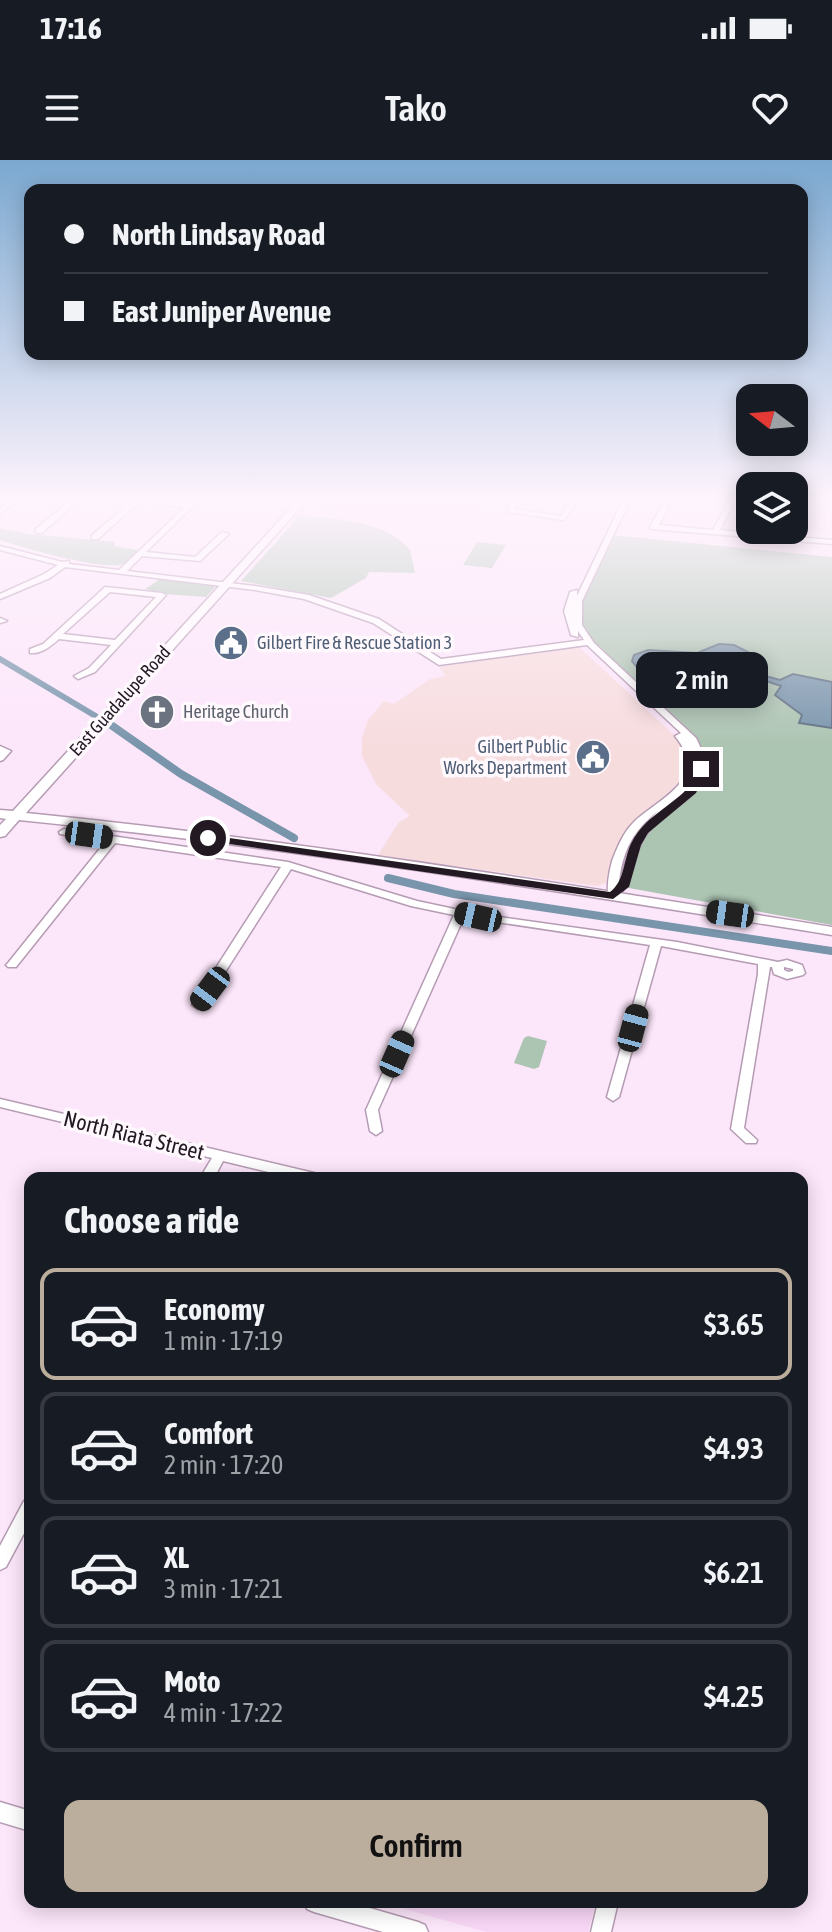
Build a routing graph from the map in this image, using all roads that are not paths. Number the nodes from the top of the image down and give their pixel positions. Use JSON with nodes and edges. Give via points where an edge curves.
{"nodes":[{"id":1,"x":36,"y":581,"type":"edge"},
{"id":2,"x":147,"y":581,"type":"edge"},
{"id":3,"x":209,"y":581,"type":"edge"},
{"id":4,"x":230,"y":581,"type":"edge"},
{"id":5,"x":587,"y":581,"type":"edge"},
{"id":6,"x":228,"y":583,"type":"junction"},
{"id":7,"x":136,"y":591,"type":"junction"},
{"id":8,"x":0,"y":597,"type":"edge"},
{"id":9,"x":57,"y":636,"type":"junction"},
{"id":10,"x":583,"y":640,"type":"junction"},
{"id":11,"x":118,"y":643,"type":"junction"},
{"id":12,"x":33,"y":651,"type":"dead end"},
{"id":13,"x":78,"y":676,"type":"dead end"},
{"id":14,"x":0,"y":814,"type":"edge"},
{"id":15,"x":17,"y":815,"type":"junction"},
{"id":16,"x":64,"y":832,"type":"dead end"},
{"id":17,"x":0,"y":833,"type":"edge"},
{"id":18,"x":208,"y":838,"type":"junction"},
{"id":19,"x":113,"y":839,"type":"junction"},
{"id":20,"x":199,"y":852,"type":"junction"},
{"id":21,"x":288,"y":865,"type":"junction"},
{"id":22,"x":613,"y":896,"type":"junction"},
{"id":23,"x":460,"y":913,"type":"junction"},
{"id":24,"x":832,"y":931,"type":"edge"},
{"id":25,"x":656,"y":943,"type":"junction"},
{"id":26,"x":764,"y":961,"type":"junction"},
{"id":27,"x":12,"y":965,"type":"dead end"},
{"id":28,"x":778,"y":965,"type":"dead end"},
{"id":29,"x":198,"y":1005,"type":"dead end"},
{"id":30,"x":613,"y":1097,"type":"dead end"},
{"id":31,"x":0,"y":1103,"type":"edge"},
{"id":32,"x":376,"y":1131,"type":"dead end"},
{"id":33,"x":751,"y":1140,"type":"dead end"},
{"id":34,"x":220,"y":1155,"type":"junction"},
{"id":35,"x":210,"y":1172,"type":"edge"},
{"id":36,"x":289,"y":1172,"type":"edge"},
{"id":37,"x":24,"y":1517,"type":"edge"},
{"id":38,"x":0,"y":1562,"type":"edge"},
{"id":39,"x":0,"y":1813,"type":"edge"},
{"id":40,"x":24,"y":1819,"type":"edge"},
{"id":41,"x":335,"y":1908,"type":"edge"},
{"id":42,"x":607,"y":1908,"type":"edge"},
{"id":43,"x":418,"y":1932,"type":"edge"},
{"id":44,"x":601,"y":1932,"type":"edge"}],
"edges":[{"from":1,"to":8,"type":"street"},
{"from":2,"to":7,"type":"street"},
{"from":3,"to":6,"type":"street"},
{"from":4,"to":6,"type":"main road","name":"East Guadalupe Road"},
{"from":5,"to":10,"type":"street","via":[[577,606]]},
{"from":6,"to":10,"type":"street","via":[[353,611],[439,662]]},
{"from":6,"to":15,"type":"main road","name":"East Guadalupe Road"},
{"from":7,"to":9,"type":"street","via":[[108,589]]},
{"from":7,"to":11,"type":"street","via":[[162,595]]},
{"from":9,"to":11,"type":"street"},
{"from":9,"to":12,"type":"street"},
{"from":10,"to":22,"type":"street","via":[[678,735],[691,760],[684,787],[629,834]]},
{"from":11,"to":13,"type":"street","via":[[92,670]]},
{"from":14,"to":15,"type":"main road"},
{"from":15,"to":17,"type":"main road","name":"East Guadalupe Road"},
{"from":15,"to":18,"type":"main road"},
{"from":16,"to":19,"type":"street"},
{"from":18,"to":20,"type":"street"},
{"from":18,"to":22,"type":"main road"},
{"from":19,"to":20,"type":"street"},
{"from":19,"to":27,"type":"street"},
{"from":20,"to":21,"type":"street"},
{"from":21,"to":23,"type":"street","via":[[390,898]]},
{"from":21,"to":29,"type":"street"},
{"from":22,"to":24,"type":"main road"},
{"from":23,"to":25,"type":"street"},
{"from":23,"to":32,"type":"street","via":[[372,1110]]},
{"from":25,"to":26,"type":"street"},
{"from":25,"to":30,"type":"street"},
{"from":26,"to":28,"type":"street"},
{"from":26,"to":33,"type":"street","via":[[737,1129]]},
{"from":31,"to":34,"type":"street","name":"North Riata Street"},
{"from":34,"to":35,"type":"street"},
{"from":34,"to":36,"type":"street","name":"North Riata Street"},
{"from":37,"to":38,"type":"street"},
{"from":39,"to":40,"type":"street"},
{"from":41,"to":43,"type":"street"},
{"from":42,"to":44,"type":"street"}]}
